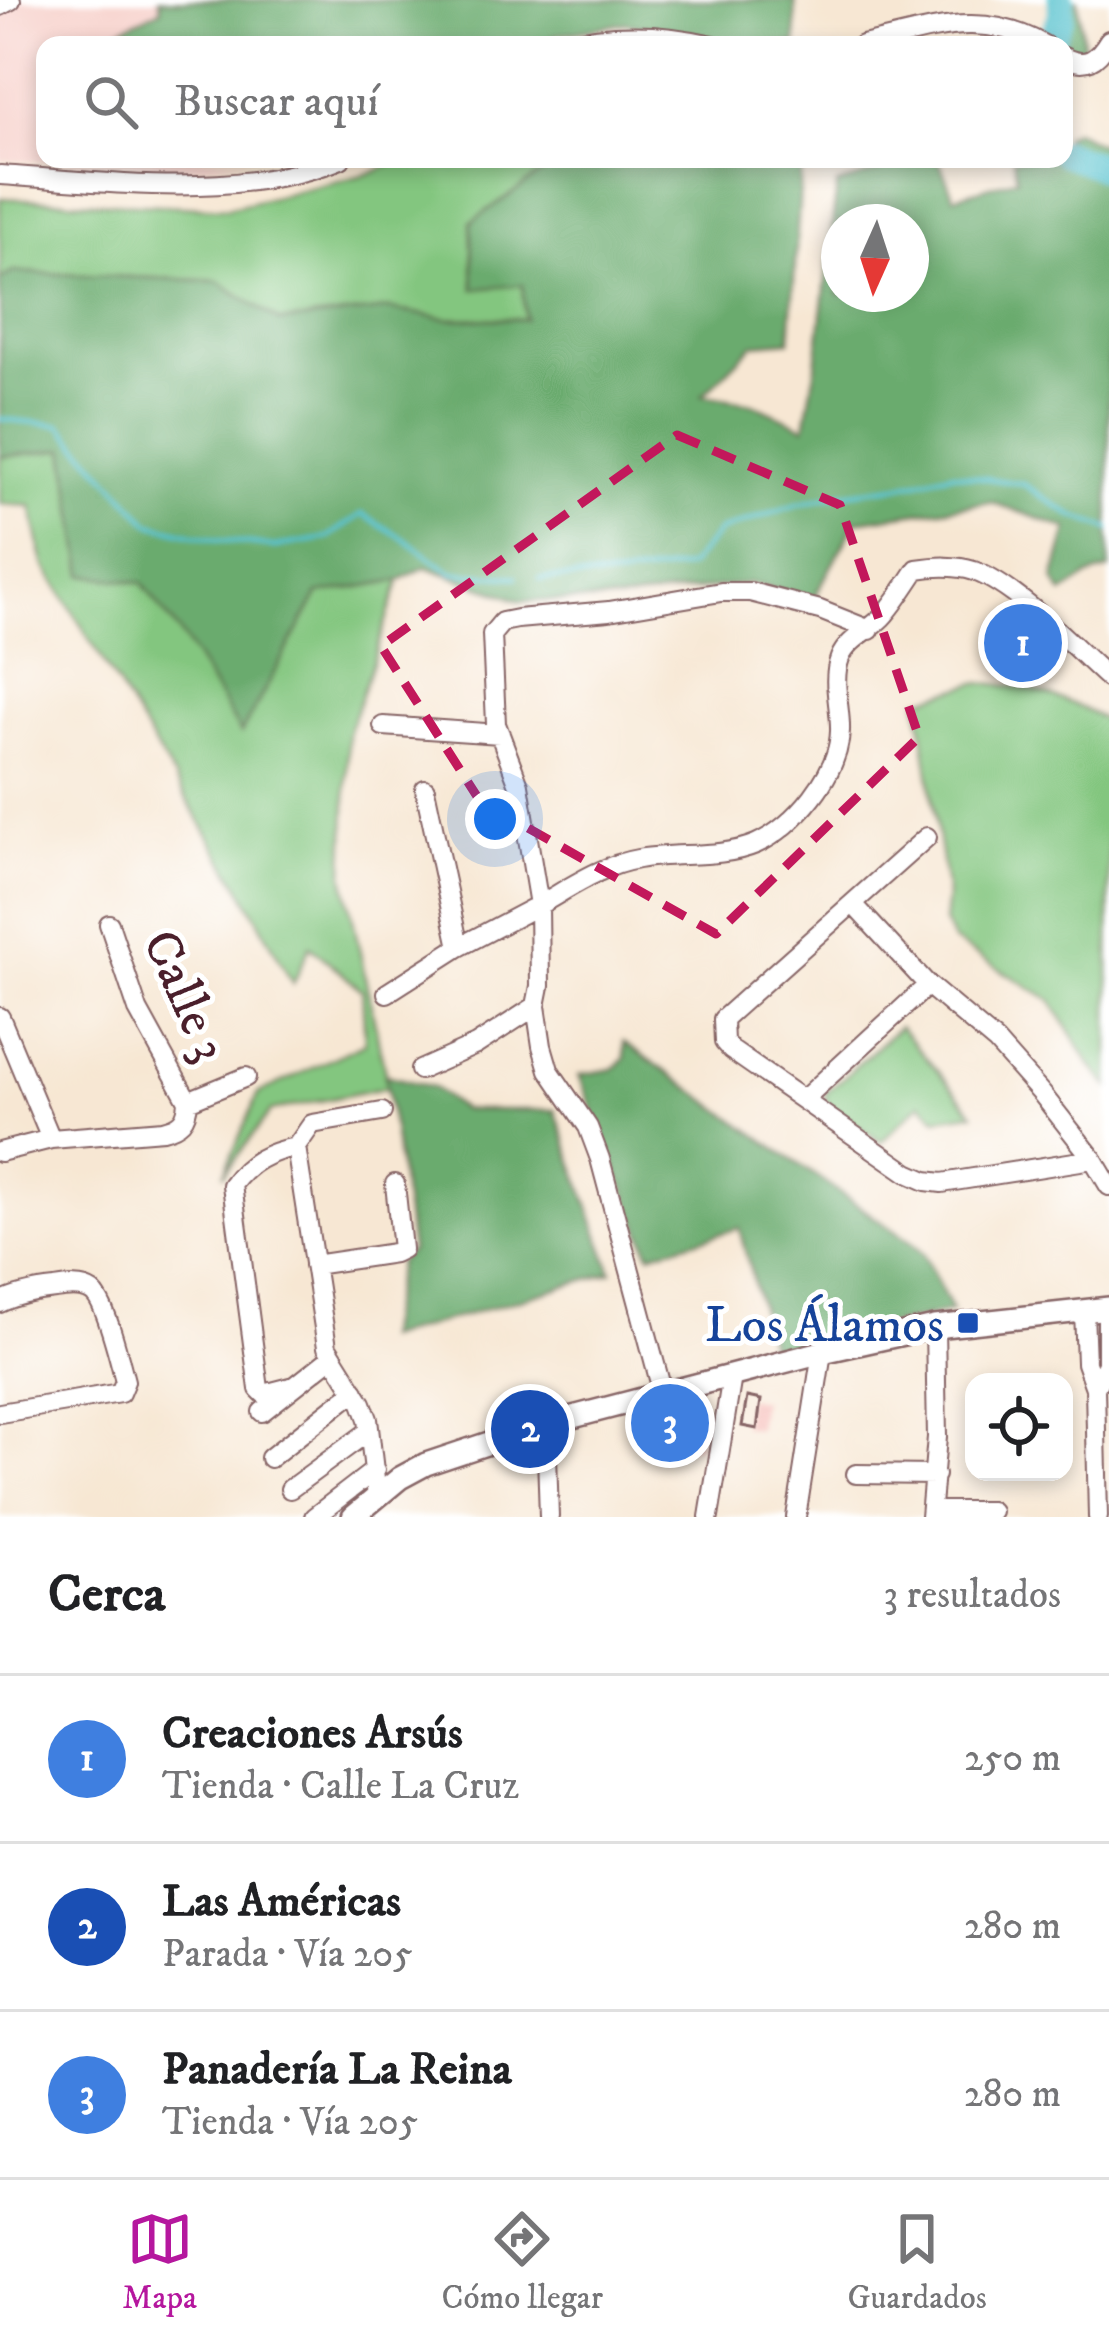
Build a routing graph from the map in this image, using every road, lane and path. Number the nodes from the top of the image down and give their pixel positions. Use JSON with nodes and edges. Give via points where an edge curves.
{"nodes":[{"id":1,"x":11,"y":0,"type":"edge"},
{"id":2,"x":0,"y":6,"type":"edge"},
{"id":3,"x":604,"y":36,"type":"edge"},
{"id":4,"x":661,"y":36,"type":"edge"},
{"id":5,"x":908,"y":36,"type":"edge"},
{"id":6,"x":1029,"y":36,"type":"edge"},
{"id":7,"x":1109,"y":40,"type":"edge"},
{"id":8,"x":1073,"y":60,"type":"edge"},
{"id":9,"x":312,"y":168,"type":"edge"},
{"id":10,"x":0,"y":176,"type":"edge"},
{"id":11,"x":870,"y":630,"type":"junction"},
{"id":12,"x":1109,"y":679,"type":"edge"},
{"id":13,"x":383,"y":726,"type":"dead end"},
{"id":14,"x":500,"y":734,"type":"junction"},
{"id":15,"x":424,"y":789,"type":"dead end"},
{"id":16,"x":927,"y":837,"type":"dead end"},
{"id":17,"x":539,"y":905,"type":"junction"},
{"id":18,"x":854,"y":905,"type":"junction"},
{"id":19,"x":109,"y":924,"type":"dead end"},
{"id":20,"x":459,"y":947,"type":"junction"},
{"id":21,"x":928,"y":985,"type":"junction"},
{"id":22,"x":387,"y":993,"type":"dead end"},
{"id":23,"x":536,"y":1006,"type":"junction"},
{"id":24,"x":0,"y":1018,"type":"edge"},
{"id":25,"x":420,"y":1070,"type":"dead end"},
{"id":26,"x":246,"y":1078,"type":"dead end"},
{"id":27,"x":803,"y":1100,"type":"junction"},
{"id":28,"x":188,"y":1101,"type":"junction"},
{"id":29,"x":382,"y":1112,"type":"dead end"},
{"id":30,"x":51,"y":1139,"type":"junction"},
{"id":31,"x":296,"y":1147,"type":"junction"},
{"id":32,"x":0,"y":1152,"type":"edge"},
{"id":33,"x":1093,"y":1159,"type":"junction"},
{"id":34,"x":395,"y":1184,"type":"dead end"},
{"id":35,"x":1109,"y":1186,"type":"edge"},
{"id":36,"x":314,"y":1265,"type":"junction"},
{"id":37,"x":0,"y":1303,"type":"edge"},
{"id":38,"x":1100,"y":1309,"type":"edge"},
{"id":39,"x":935,"y":1327,"type":"junction"},
{"id":40,"x":822,"y":1352,"type":"junction"},
{"id":41,"x":332,"y":1357,"type":"junction"},
{"id":42,"x":732,"y":1376,"type":"junction"},
{"id":43,"x":295,"y":1386,"type":"junction"},
{"id":44,"x":355,"y":1391,"type":"junction"},
{"id":45,"x":663,"y":1394,"type":"junction"},
{"id":46,"x":262,"y":1412,"type":"dead end"},
{"id":47,"x":0,"y":1413,"type":"edge"},
{"id":48,"x":546,"y":1424,"type":"junction"},
{"id":49,"x":369,"y":1431,"type":"junction"},
{"id":50,"x":270,"y":1458,"type":"dead end"},
{"id":51,"x":375,"y":1470,"type":"junction"},
{"id":52,"x":856,"y":1474,"type":"dead end"},
{"id":53,"x":935,"y":1475,"type":"junction"},
{"id":54,"x":290,"y":1489,"type":"dead end"},
{"id":55,"x":377,"y":1497,"type":"junction"},
{"id":56,"x":991,"y":1511,"type":"dead end"},
{"id":57,"x":930,"y":1514,"type":"edge"},
{"id":58,"x":314,"y":1517,"type":"edge"},
{"id":59,"x":352,"y":1517,"type":"edge"},
{"id":60,"x":549,"y":1517,"type":"edge"},
{"id":61,"x":709,"y":1517,"type":"edge"},
{"id":62,"x":796,"y":1517,"type":"edge"},
{"id":63,"x":1098,"y":1517,"type":"edge"}],
"edges":[{"from":1,"to":2,"type":"street"},
{"from":3,"to":4,"type":"street"},
{"from":5,"to":6,"type":"street","via":[[974,23]]},
{"from":7,"to":8,"type":"street","via":[[1092,61]]},
{"from":9,"to":10,"type":"street","via":[[208,185]]},
{"from":11,"to":12,"type":"street","via":[[917,569],[941,565],[1004,588]]},
{"from":11,"to":14,"type":"street","via":[[750,592],[502,622],[492,634]]},
{"from":11,"to":17,"type":"street","via":[[838,664],[838,754],[779,830],[730,851],[606,868]]},
{"from":13,"to":14,"type":"street"},
{"from":14,"to":17,"type":"street","via":[[519,785]]},
{"from":15,"to":20,"type":"street"},
{"from":16,"to":18,"type":"street"},
{"from":17,"to":20,"type":"street"},
{"from":17,"to":23,"type":"street"},
{"from":18,"to":21,"type":"street"},
{"from":18,"to":27,"type":"street","via":[[724,1019],[731,1050]]},
{"from":19,"to":28,"type":"street","name":"Calle 3","via":[[138,1010]]},
{"from":20,"to":22,"type":"street"},
{"from":21,"to":27,"type":"street"},
{"from":21,"to":33,"type":"street","via":[[996,1042]]},
{"from":23,"to":25,"type":"street"},
{"from":23,"to":45,"type":"street","via":[[549,1070],[600,1159]]},
{"from":24,"to":30,"type":"street"},
{"from":26,"to":28,"type":"street"},
{"from":27,"to":33,"type":"street","via":[[926,1181]]},
{"from":28,"to":30,"type":"street","via":[[178,1126]]},
{"from":29,"to":31,"type":"street","via":[[312,1124]]},
{"from":30,"to":32,"type":"street"},
{"from":31,"to":36,"type":"street"},
{"from":31,"to":43,"type":"street","via":[[260,1158],[232,1185],[259,1388],[272,1394]]},
{"from":33,"to":35,"type":"street"},
{"from":34,"to":36,"type":"street","via":[[402,1249]]},
{"from":36,"to":41,"type":"street"},
{"from":37,"to":47,"type":"street","via":[[40,1291],[90,1291],[125,1381],[120,1393]]},
{"from":38,"to":39,"type":"main road"},
{"from":38,"to":63,"type":"street","via":[[1107,1364],[1095,1388]]},
{"from":39,"to":40,"type":"main road"},
{"from":39,"to":53,"type":"street"},
{"from":40,"to":42,"type":"main road"},
{"from":40,"to":62,"type":"street"},
{"from":41,"to":43,"type":"street"},
{"from":41,"to":44,"type":"street"},
{"from":42,"to":45,"type":"main road"},
{"from":42,"to":61,"type":"street"},
{"from":43,"to":46,"type":"street"},
{"from":44,"to":49,"type":"street"},
{"from":44,"to":50,"type":"street"},
{"from":45,"to":48,"type":"main road"},
{"from":48,"to":55,"type":"main road","via":[[425,1464]]},
{"from":48,"to":60,"type":"street"},
{"from":49,"to":51,"type":"street"},
{"from":49,"to":54,"type":"street"},
{"from":51,"to":55,"type":"street"},
{"from":51,"to":58,"type":"street"},
{"from":52,"to":53,"type":"street"},
{"from":53,"to":57,"type":"street"},
{"from":55,"to":59,"type":"main road"},
{"from":56,"to":57,"type":"street"}]}
